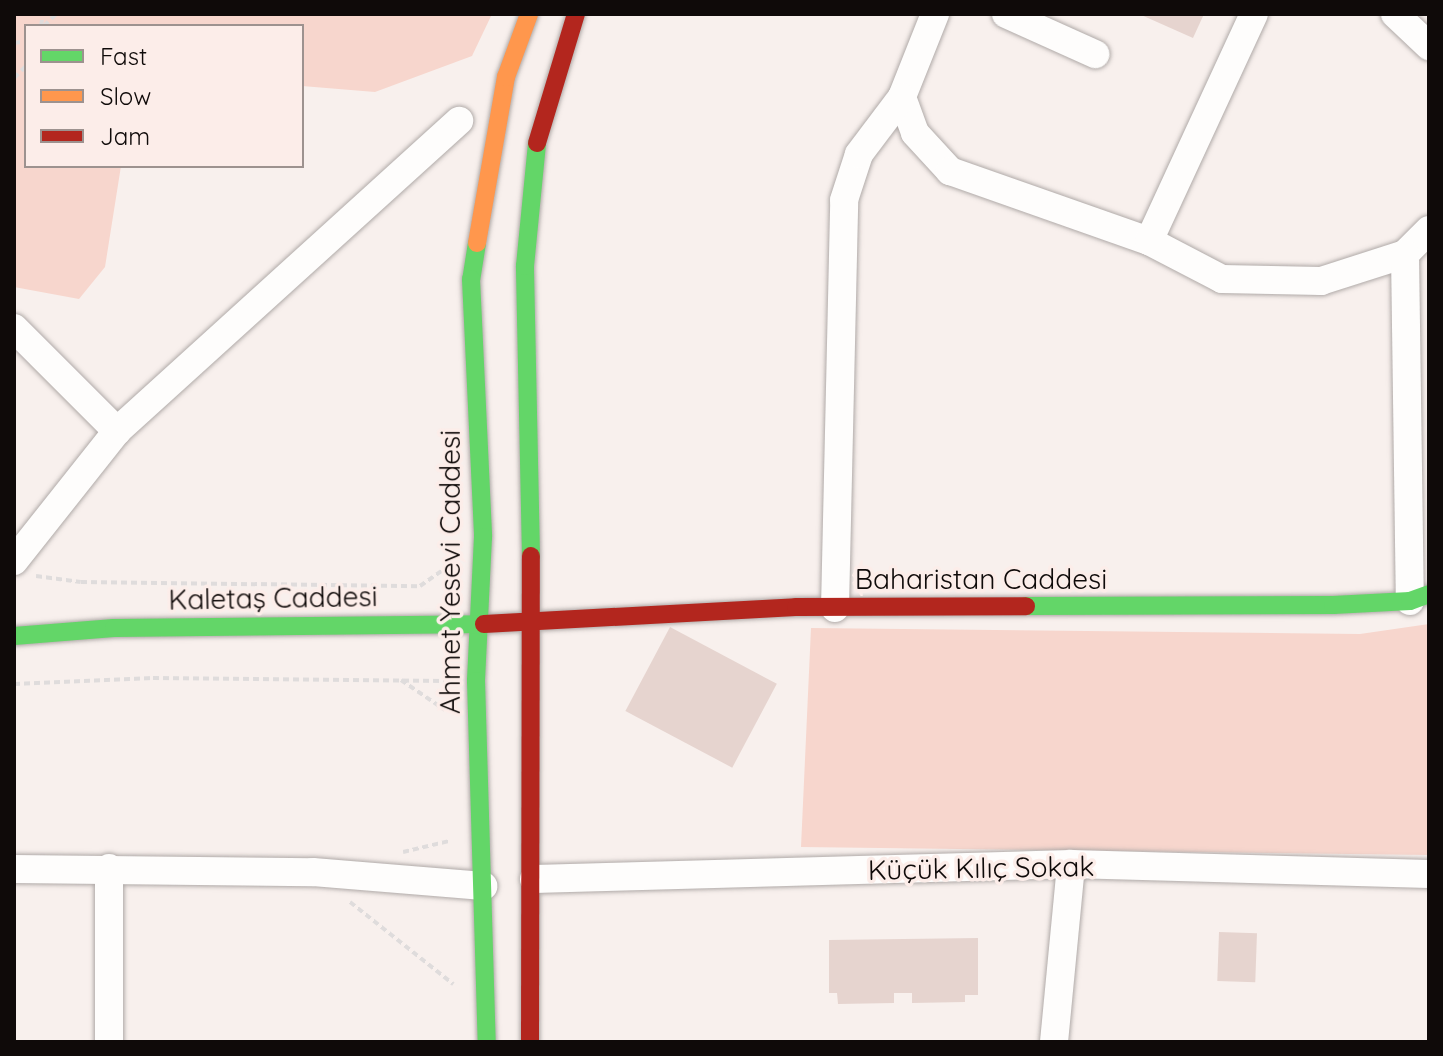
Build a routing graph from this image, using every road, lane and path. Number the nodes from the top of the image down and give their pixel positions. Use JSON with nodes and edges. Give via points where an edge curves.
{"nodes":[{"id":1,"x":529,"y":14,"type":"edge"},
{"id":2,"x":576,"y":14,"type":"edge"},
{"id":3,"x":935,"y":14,"type":"edge"},
{"id":4,"x":1006,"y":14,"type":"edge"},
{"id":5,"x":1254,"y":14,"type":"edge"},
{"id":6,"x":1395,"y":14,"type":"edge"},
{"id":7,"x":1429,"y":46,"type":"edge"},
{"id":8,"x":1095,"y":54,"type":"dead end"},
{"id":9,"x":902,"y":97,"type":"junction"},
{"id":10,"x":459,"y":121,"type":"dead end"},
{"id":11,"x":1429,"y":230,"type":"edge"},
{"id":12,"x":1149,"y":241,"type":"junction"},
{"id":13,"x":1405,"y":254,"type":"junction"},
{"id":14,"x":14,"y":328,"type":"edge"},
{"id":15,"x":117,"y":431,"type":"junction"},
{"id":16,"x":21,"y":568,"type":"edge"},
{"id":17,"x":444,"y":569,"type":"dead end"},
{"id":18,"x":1419,"y":598,"type":"edge"},
{"id":19,"x":835,"y":608,"type":"junction"},
{"id":20,"x":14,"y":615,"type":"edge"},
{"id":21,"x":532,"y":618,"type":"junction"},
{"id":22,"x":480,"y":624,"type":"junction"},
{"id":23,"x":114,"y":628,"type":"junction"},
{"id":24,"x":14,"y":636,"type":"edge"},
{"id":25,"x":476,"y":681,"type":"junction"},
{"id":26,"x":14,"y":684,"type":"edge"},
{"id":27,"x":1071,"y":864,"type":"junction"},
{"id":28,"x":109,"y":868,"type":"junction"},
{"id":29,"x":14,"y":869,"type":"edge"},
{"id":30,"x":1429,"y":874,"type":"edge"},
{"id":31,"x":534,"y":879,"type":"junction"},
{"id":32,"x":483,"y":886,"type":"junction"},
{"id":33,"x":109,"y":1042,"type":"edge"},
{"id":34,"x":487,"y":1042,"type":"edge"},
{"id":35,"x":530,"y":1042,"type":"edge"},
{"id":36,"x":1054,"y":1042,"type":"edge"}],
"edges":[{"from":1,"to":22,"type":"main road","name":"Ahmet Yesevi Caddesi","via":[[506,77],[471,279],[483,537]]},
{"from":2,"to":21,"type":"main road","via":[[532,159],[525,266]]},
{"from":3,"to":9,"type":"street"},
{"from":4,"to":8,"type":"street"},
{"from":5,"to":12,"type":"street"},
{"from":6,"to":7,"type":"street"},
{"from":9,"to":12,"type":"street","via":[[915,133],[950,171]]},
{"from":9,"to":19,"type":"street","via":[[859,154],[844,200]]},
{"from":10,"to":15,"type":"street"},
{"from":11,"to":13,"type":"street"},
{"from":12,"to":13,"type":"street","via":[[1222,279],[1321,281]]},
{"from":13,"to":18,"type":"street"},
{"from":14,"to":15,"type":"street"},
{"from":15,"to":16,"type":"street"},
{"from":16,"to":17,"type":"path","via":[[81,582],[420,586]]},
{"from":18,"to":19,"type":"main road","name":"Baharistan Caddesi"},
{"from":19,"to":21,"type":"main road","name":"Baharistan Caddesi"},
{"from":20,"to":23,"type":"street"},
{"from":21,"to":22,"type":"main road","name":"Kaletaş Caddesi"},
{"from":21,"to":31,"type":"main road"},
{"from":22,"to":23,"type":"main road","name":"Kaletaş Caddesi"},
{"from":22,"to":25,"type":"main road","name":"Ahmet Yesevi Caddesi"},
{"from":23,"to":24,"type":"main road","name":"Kaletaş Caddesi"},
{"from":25,"to":26,"type":"path","via":[[153,678]]},
{"from":25,"to":32,"type":"main road","name":"Ahmet Yesevi Caddesi"},
{"from":27,"to":30,"type":"street","name":"Küçük Kılıç Sokak"},
{"from":27,"to":31,"type":"street","name":"Küçük Kılıç Sokak"},
{"from":27,"to":36,"type":"street"},
{"from":28,"to":29,"type":"street"},
{"from":28,"to":32,"type":"street","via":[[313,872]]},
{"from":28,"to":33,"type":"street"},
{"from":31,"to":35,"type":"main road"},
{"from":32,"to":34,"type":"main road","name":"Ahmet Yesevi Caddesi"}]}
